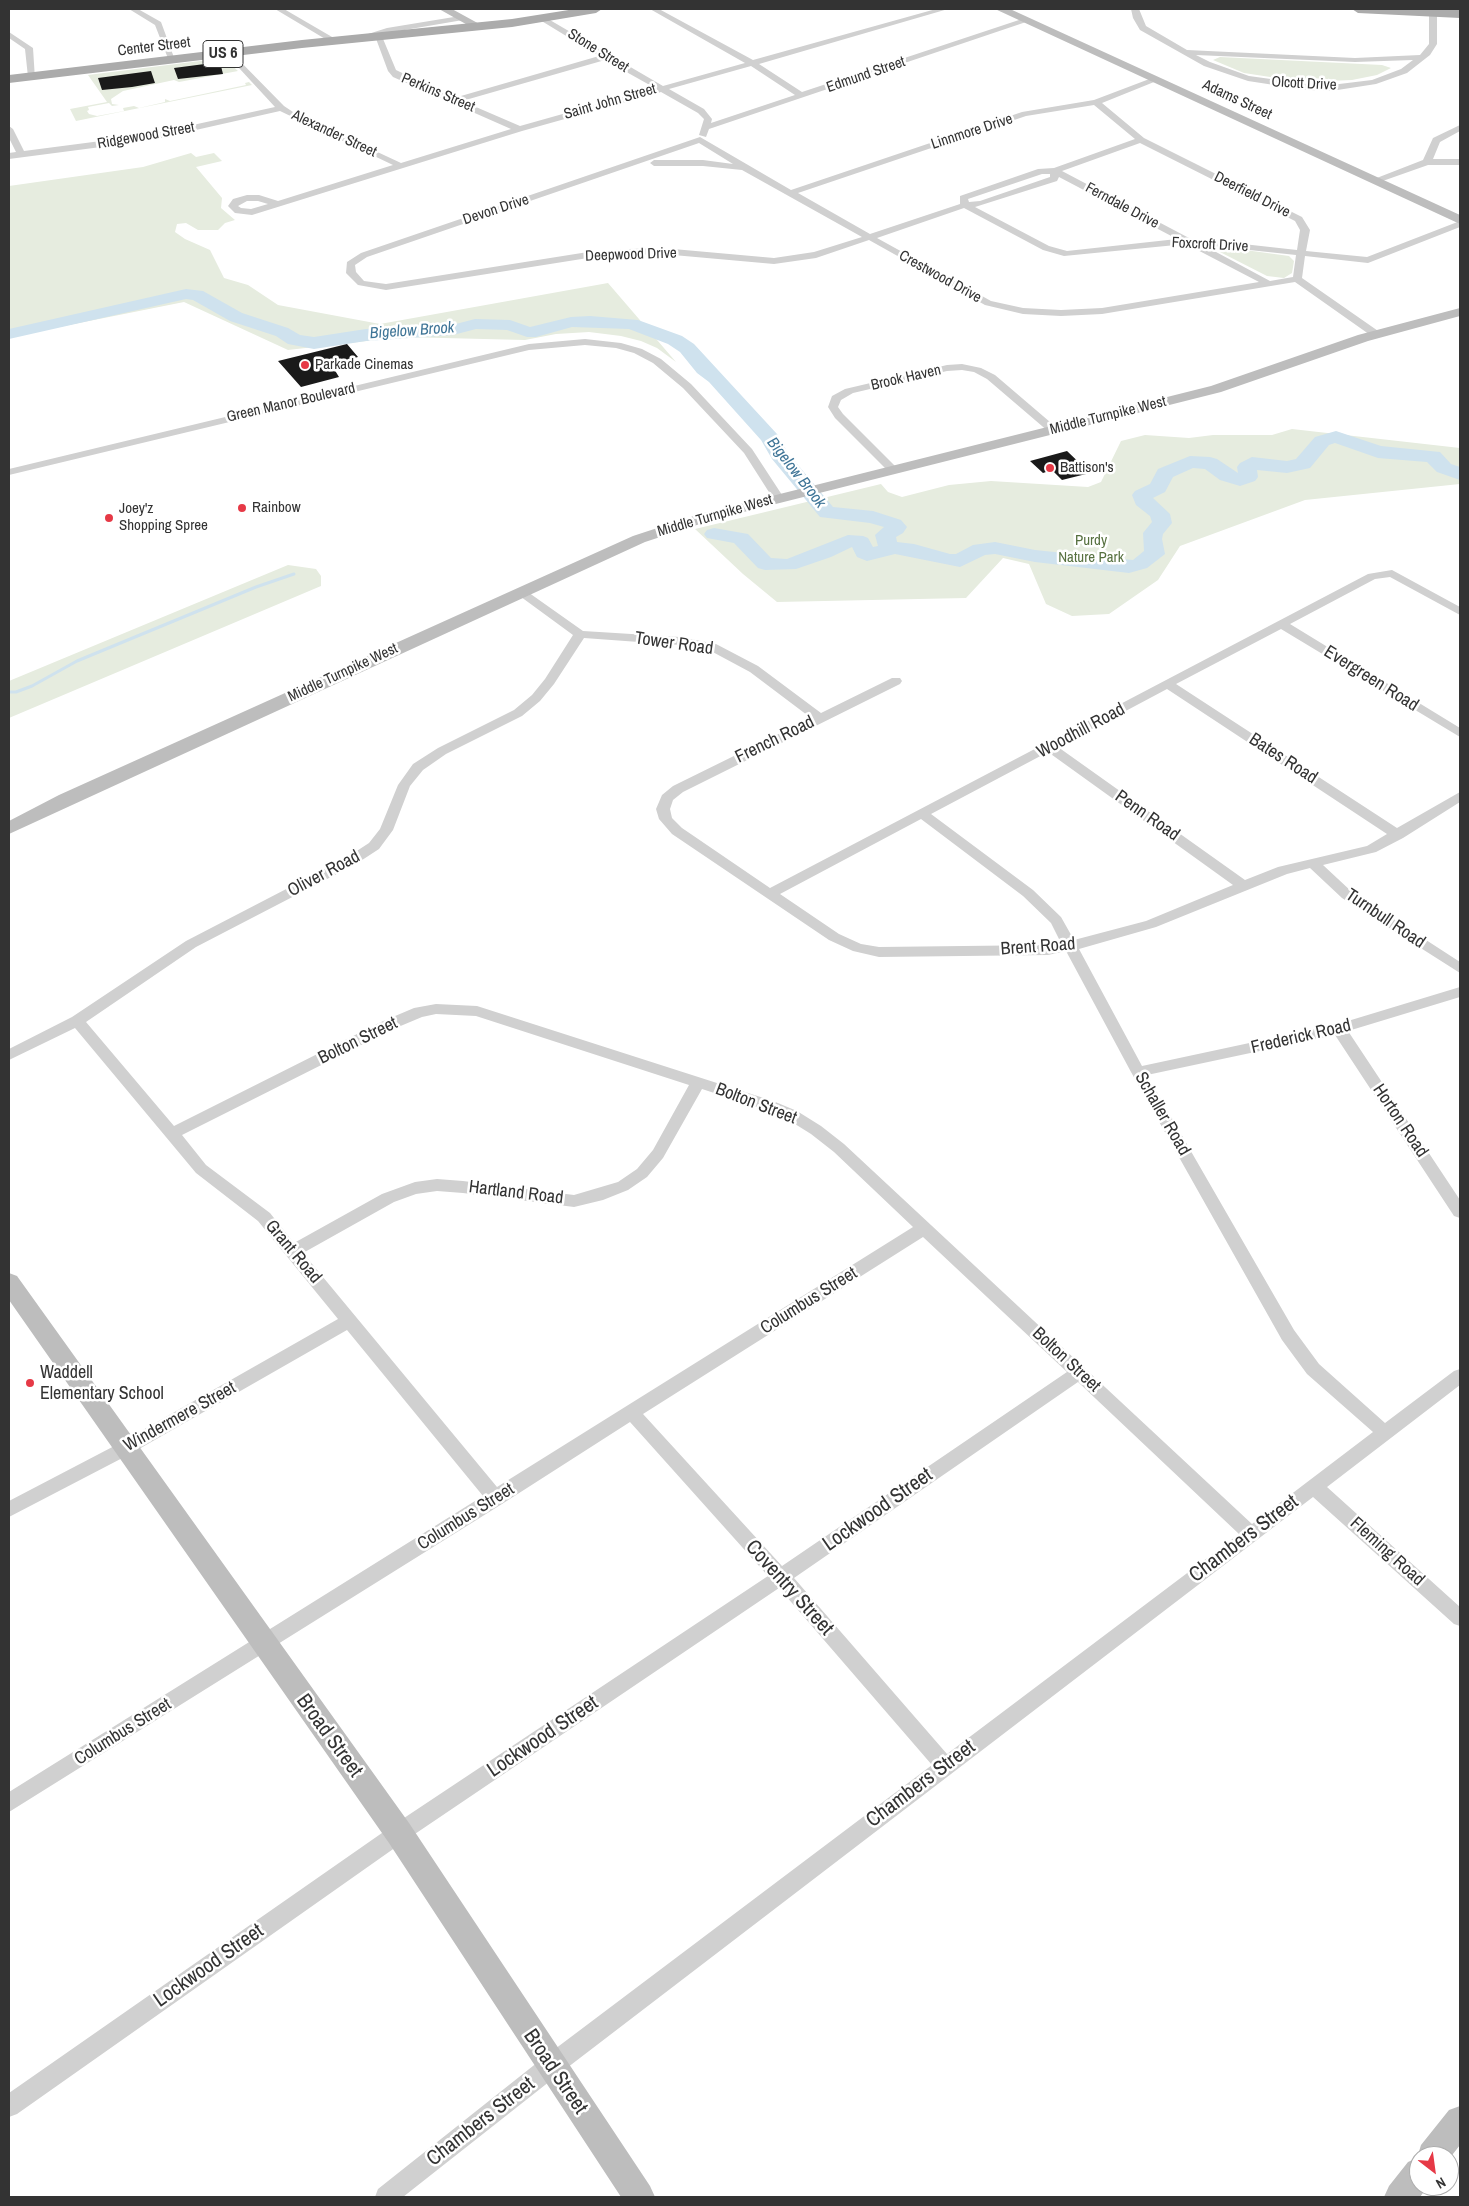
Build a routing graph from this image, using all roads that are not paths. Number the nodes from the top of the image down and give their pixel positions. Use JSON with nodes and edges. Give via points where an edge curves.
{"nodes":[{"id":1,"x":133,"y":9,"type":"edge"},
{"id":2,"x":279,"y":9,"type":"edge"},
{"id":3,"x":444,"y":9,"type":"edge"},
{"id":4,"x":596,"y":9,"type":"edge"},
{"id":5,"x":654,"y":9,"type":"edge"},
{"id":6,"x":944,"y":9,"type":"edge"},
{"id":7,"x":1001,"y":9,"type":"edge"},
{"id":8,"x":1136,"y":9,"type":"edge"},
{"id":9,"x":1358,"y":9,"type":"edge"},
{"id":10,"x":1433,"y":12,"type":"junction"},
{"id":11,"x":1460,"y":14,"type":"edge"},
{"id":12,"x":460,"y":18,"type":"junction"},
{"id":13,"x":543,"y":18,"type":"junction"},
{"id":14,"x":1025,"y":21,"type":"junction"},
{"id":15,"x":477,"y":26,"type":"junction"},
{"id":16,"x":9,"y":34,"type":"edge"},
{"id":17,"x":379,"y":36,"type":"junction"},
{"id":18,"x":363,"y":38,"type":"junction"},
{"id":19,"x":335,"y":41,"type":"junction"},
{"id":20,"x":1184,"y":52,"type":"junction"},
{"id":21,"x":230,"y":54,"type":"junction"},
{"id":22,"x":606,"y":57,"type":"junction"},
{"id":23,"x":1421,"y":57,"type":"junction"},
{"id":24,"x":173,"y":61,"type":"junction"},
{"id":25,"x":750,"y":62,"type":"junction"},
{"id":26,"x":32,"y":77,"type":"junction"},
{"id":27,"x":9,"y":79,"type":"edge"},
{"id":28,"x":1155,"y":80,"type":"junction"},
{"id":29,"x":659,"y":88,"type":"junction"},
{"id":30,"x":802,"y":96,"type":"junction"},
{"id":31,"x":455,"y":100,"type":"junction"},
{"id":32,"x":1096,"y":102,"type":"junction"},
{"id":33,"x":281,"y":108,"type":"junction"},
{"id":34,"x":707,"y":127,"type":"junction"},
{"id":35,"x":1460,"y":128,"type":"edge"},
{"id":36,"x":519,"y":129,"type":"junction"},
{"id":37,"x":9,"y":130,"type":"edge"},
{"id":38,"x":700,"y":140,"type":"junction"},
{"id":39,"x":1140,"y":140,"type":"junction"},
{"id":40,"x":21,"y":154,"type":"junction"},
{"id":41,"x":9,"y":156,"type":"edge"},
{"id":42,"x":1427,"y":162,"type":"junction"},
{"id":43,"x":1460,"y":162,"type":"edge"},
{"id":44,"x":400,"y":166,"type":"junction"},
{"id":45,"x":629,"y":166,"type":"junction"},
{"id":46,"x":747,"y":169,"type":"junction"},
{"id":47,"x":1055,"y":171,"type":"junction"},
{"id":48,"x":1374,"y":181,"type":"junction"},
{"id":49,"x":790,"y":193,"type":"junction"},
{"id":50,"x":278,"y":204,"type":"dead end"},
{"id":51,"x":965,"y":205,"type":"junction"},
{"id":52,"x":1460,"y":222,"type":"edge"},
{"id":53,"x":869,"y":238,"type":"junction"},
{"id":54,"x":1189,"y":241,"type":"junction"},
{"id":55,"x":1303,"y":254,"type":"junction"},
{"id":56,"x":364,"y":255,"type":"joint"},
{"id":57,"x":1297,"y":279,"type":"junction"},
{"id":58,"x":1269,"y":284,"type":"junction"},
{"id":59,"x":1460,"y":312,"type":"edge"},
{"id":60,"x":1377,"y":335,"type":"junction"},
{"id":61,"x":1053,"y":430,"type":"junction"},
{"id":62,"x":893,"y":470,"type":"junction"},
{"id":63,"x":9,"y":472,"type":"edge"},
{"id":64,"x":778,"y":498,"type":"junction"},
{"id":65,"x":521,"y":592,"type":"junction"},
{"id":66,"x":1460,"y":612,"type":"edge"},
{"id":67,"x":1282,"y":624,"type":"junction"},
{"id":68,"x":580,"y":634,"type":"junction"},
{"id":69,"x":896,"y":681,"type":"dead end"},
{"id":70,"x":1168,"y":684,"type":"junction"},
{"id":71,"x":819,"y":718,"type":"junction"},
{"id":72,"x":1460,"y":733,"type":"edge"},
{"id":73,"x":1050,"y":747,"type":"junction"},
{"id":74,"x":1460,"y":796,"type":"edge"},
{"id":75,"x":663,"y":809,"type":"joint"},
{"id":76,"x":922,"y":814,"type":"junction"},
{"id":77,"x":9,"y":828,"type":"edge"},
{"id":78,"x":1398,"y":835,"type":"junction"},
{"id":79,"x":1314,"y":864,"type":"junction"},
{"id":80,"x":1242,"y":885,"type":"junction"},
{"id":81,"x":771,"y":893,"type":"junction"},
{"id":82,"x":1070,"y":947,"type":"junction"},
{"id":83,"x":1460,"y":968,"type":"edge"},
{"id":84,"x":1460,"y":992,"type":"edge"},
{"id":85,"x":77,"y":1021,"type":"junction"},
{"id":86,"x":1339,"y":1030,"type":"junction"},
{"id":87,"x":9,"y":1055,"type":"edge"},
{"id":88,"x":1138,"y":1072,"type":"junction"},
{"id":89,"x":698,"y":1082,"type":"junction"},
{"id":90,"x":171,"y":1134,"type":"junction"},
{"id":91,"x":1460,"y":1212,"type":"edge"},
{"id":92,"x":923,"y":1229,"type":"junction"},
{"id":93,"x":293,"y":1251,"type":"junction"},
{"id":94,"x":9,"y":1282,"type":"edge"},
{"id":95,"x":350,"y":1321,"type":"junction"},
{"id":96,"x":1080,"y":1372,"type":"junction"},
{"id":97,"x":1460,"y":1376,"type":"edge"},
{"id":98,"x":631,"y":1412,"type":"junction"},
{"id":99,"x":1384,"y":1432,"type":"junction"},
{"id":100,"x":126,"y":1448,"type":"junction"},
{"id":101,"x":1313,"y":1486,"type":"junction"},
{"id":102,"x":496,"y":1499,"type":"junction"},
{"id":103,"x":9,"y":1510,"type":"edge"},
{"id":104,"x":1251,"y":1534,"type":"junction"},
{"id":105,"x":781,"y":1577,"type":"junction"},
{"id":106,"x":1460,"y":1618,"type":"edge"},
{"id":107,"x":264,"y":1644,"type":"junction"},
{"id":108,"x":945,"y":1766,"type":"junction"},
{"id":109,"x":9,"y":1803,"type":"edge"},
{"id":110,"x":399,"y":1833,"type":"junction"},
{"id":111,"x":551,"y":2066,"type":"junction"},
{"id":112,"x":9,"y":2106,"type":"edge"},
{"id":113,"x":1460,"y":2121,"type":"edge"},
{"id":114,"x":1440,"y":2146,"type":"edge"},
{"id":115,"x":1409,"y":2186,"type":"edge"},
{"id":116,"x":386,"y":2197,"type":"edge"},
{"id":117,"x":639,"y":2197,"type":"edge"},
{"id":118,"x":1400,"y":2197,"type":"edge"}],
"edges":[{"from":1,"to":24,"type":"street","via":[[158,24]]},
{"from":2,"to":19,"type":"street"},
{"from":3,"to":12,"type":"main road"},
{"from":4,"to":13,"type":"main road","name":"Center Street","number":"US 6"},
{"from":5,"to":25,"type":"street"},
{"from":6,"to":25,"type":"street","name":"Saint John Street"},
{"from":7,"to":14,"type":"main road","name":"Adams Street"},
{"from":8,"to":20,"type":"street","name":"Olcott Drive","via":[[1143,28]]},
{"from":9,"to":10,"type":"main road"},
{"from":10,"to":11,"type":"main road"},
{"from":10,"to":23,"type":"street","name":"Olcott Drive","via":[[1432,44],[1428,53]]},
{"from":12,"to":15,"type":"main road"},
{"from":12,"to":18,"type":"street","name":"Center Street","via":[[387,30]]},
{"from":13,"to":15,"type":"main road","name":"Center Street","number":"US 6"},
{"from":13,"to":22,"type":"street","name":"Stone Street"},
{"from":14,"to":28,"type":"main road","name":"Adams Street"},
{"from":14,"to":30,"type":"street","name":"Edmund Street"},
{"from":15,"to":17,"type":"main road","name":"Center Street","number":"US 6"},
{"from":16,"to":26,"type":"street","via":[[29,48]]},
{"from":17,"to":18,"type":"main road","name":"Center Street","number":"US 6"},
{"from":17,"to":31,"type":"street","name":"Perkins Street","via":[[396,75]]},
{"from":18,"to":19,"type":"main road","name":"Center Street","number":"US 6"},
{"from":19,"to":21,"type":"main road","name":"Center Street","number":"US 6"},
{"from":20,"to":23,"type":"street","name":"Olcott Drive","via":[[1355,60]]},
{"from":20,"to":23,"type":"street","name":"Olcott Drive","via":[[1226,72],[1307,87],[1352,86],[1390,78]]},
{"from":21,"to":24,"type":"main road","name":"Center Street","number":"US 6"},
{"from":21,"to":33,"type":"street","name":"Alexander Street"},
{"from":22,"to":29,"type":"street","name":"Stone Street"},
{"from":22,"to":31,"type":"street"},
{"from":24,"to":26,"type":"main road","name":"Center Street","number":"US 6"},
{"from":25,"to":29,"type":"street","name":"Saint John Street"},
{"from":25,"to":30,"type":"street"},
{"from":26,"to":27,"type":"main road","name":"Center Street","number":"US 6"},
{"from":28,"to":32,"type":"street","name":"Linnmore Drive"},
{"from":28,"to":48,"type":"main road","name":"Adams Street"},
{"from":29,"to":34,"type":"street","name":"Stone Street","via":[[701,111],[708,119]]},
{"from":29,"to":36,"type":"street","name":"Saint John Street"},
{"from":30,"to":34,"type":"street","name":"Edmund Street"},
{"from":31,"to":36,"type":"street","name":"Perkins Street"},
{"from":32,"to":39,"type":"street","name":"Deerfield Drive"},
{"from":32,"to":49,"type":"street","name":"Linnmore Drive","via":[[1008,119]]},
{"from":33,"to":40,"type":"street","name":"Ridgewood Street","via":[[147,138]]},
{"from":33,"to":44,"type":"street","name":"Alexander Street"},
{"from":34,"to":38,"type":"street"},
{"from":35,"to":42,"type":"street","via":[[1436,140]]},
{"from":36,"to":44,"type":"street","name":"Saint John Street"},
{"from":37,"to":40,"type":"street"},
{"from":38,"to":45,"type":"street","name":"Devon Drive"},
{"from":38,"to":46,"type":"street","name":"Crestwood Drive"},
{"from":39,"to":47,"type":"street","name":"Deepwood Drive"},
{"from":39,"to":55,"type":"street","name":"Deerfield Drive","via":[[1299,219],[1305,230]]},
{"from":40,"to":41,"type":"street","name":"Ridgewood Street"},
{"from":42,"to":43,"type":"street"},
{"from":42,"to":48,"type":"street"},
{"from":44,"to":50,"type":"street","name":"Saint John Street"},
{"from":45,"to":46,"type":"street","name":"Devon Drive","via":[[673,161]]},
{"from":45,"to":56,"type":"street","name":"Devon Drive"},
{"from":46,"to":49,"type":"street","name":"Crestwood Drive"},
{"from":47,"to":51,"type":"street","name":"Deepwood Drive","via":[[1054,179],[981,204]]},
{"from":47,"to":54,"type":"street","name":"Ferndale Drive"},
{"from":48,"to":52,"type":"main road","name":"Adams Street"},
{"from":49,"to":53,"type":"street","name":"Crestwood Drive"},
{"from":51,"to":53,"type":"street","name":"Deepwood Drive"},
{"from":51,"to":54,"type":"street","name":"Foxcroft Drive","via":[[1046,248],[1067,254]]},
{"from":52,"to":55,"type":"street","name":"Foxcroft Drive","via":[[1368,260]]},
{"from":53,"to":56,"type":"street","name":"Deepwood Drive","via":[[816,255],[774,261],[630,252],[588,255],[386,287],[361,283],[351,273],[350,264]]},
{"from":53,"to":58,"type":"street","name":"Crestwood Drive","via":[[966,293],[988,303],[1023,311],[1102,311]]},
{"from":54,"to":55,"type":"street","name":"Foxcroft Drive"},
{"from":54,"to":58,"type":"street","name":"Ferndale Drive"},
{"from":55,"to":57,"type":"street","name":"Deerfield Drive"},
{"from":57,"to":58,"type":"street","name":"Crestwood Drive"},
{"from":57,"to":60,"type":"street"},
{"from":59,"to":60,"type":"main road","name":"Middle Turnpike West"},
{"from":60,"to":61,"type":"main road","name":"Middle Turnpike West","via":[[1216,389]]},
{"from":61,"to":62,"type":"main road","name":"Middle Turnpike West"},
{"from":61,"to":62,"type":"street","name":"Brook Haven","via":[[990,377],[962,367],[849,391],[836,398],[833,407],[839,416]]},
{"from":62,"to":64,"type":"main road","name":"Middle Turnpike West"},
{"from":63,"to":64,"type":"street","name":"Green Manor Boulevard","via":[[529,346],[586,342],[638,351],[664,367],[687,386],[748,451]]},
{"from":64,"to":65,"type":"main road","name":"Middle Turnpike West","via":[[639,539]]},
{"from":65,"to":68,"type":"street"},
{"from":65,"to":77,"type":"main road","name":"Middle Turnpike West"},
{"from":66,"to":67,"type":"street","name":"Woodhill Road","via":[[1392,573],[1372,576]]},
{"from":67,"to":70,"type":"street","name":"Woodhill Road"},
{"from":67,"to":72,"type":"street","name":"Evergreen Road"},
{"from":68,"to":71,"type":"street","name":"Tower Road","via":[[680,641],[712,647],[754,669]]},
{"from":68,"to":85,"type":"street","name":"Oliver Road","via":[[550,682],[518,713],[442,751],[418,767],[404,785],[386,830],[374,846],[191,944]]},
{"from":69,"to":71,"type":"street","name":"French Road"},
{"from":70,"to":73,"type":"street","name":"Woodhill Road"},
{"from":70,"to":78,"type":"street","name":"Bates Road"},
{"from":71,"to":75,"type":"street","name":"French Road","via":[[678,788],[667,798]]},
{"from":73,"to":76,"type":"street","name":"Woodhill Road"},
{"from":73,"to":80,"type":"street","name":"Penn Road"},
{"from":74,"to":78,"type":"street","name":"Brent Road"},
{"from":75,"to":81,"type":"street","name":"Brent Road","via":[[666,819],[677,830]]},
{"from":76,"to":81,"type":"street","name":"Woodhill Road"},
{"from":76,"to":82,"type":"street","name":"Schaller Road","via":[[1028,893],[1056,920]]},
{"from":78,"to":79,"type":"street","name":"Brent Road","via":[[1371,849]]},
{"from":79,"to":80,"type":"street","name":"Brent Road","via":[[1283,870]]},
{"from":79,"to":83,"type":"street","name":"Turnbull Road","via":[[1347,895]]},
{"from":80,"to":82,"type":"street","name":"Brent Road","via":[[1151,924]]},
{"from":81,"to":82,"type":"street","name":"Brent Road","via":[[834,937],[858,948],[879,952]]},
{"from":82,"to":88,"type":"street","name":"Schaller Road"},
{"from":84,"to":86,"type":"street","name":"Frederick Road"},
{"from":85,"to":87,"type":"street","name":"Oliver Road"},
{"from":85,"to":90,"type":"street","name":"Grant Road"},
{"from":86,"to":88,"type":"street","name":"Frederick Road"},
{"from":86,"to":91,"type":"street","name":"Horton Road"},
{"from":88,"to":99,"type":"street","name":"Schaller Road","via":[[1288,1335],[1313,1369]]},
{"from":89,"to":90,"type":"street","name":"Bolton Street","via":[[477,1011],[436,1009],[419,1012],[386,1026]]},
{"from":89,"to":92,"type":"street","name":"Bolton Street","via":[[768,1105],[816,1130]]},
{"from":89,"to":93,"type":"street","name":"Hartland Road","via":[[658,1154],[642,1173],[603,1194],[574,1201],[454,1186],[415,1188],[388,1198]]},
{"from":90,"to":93,"type":"street","name":"Grant Road","via":[[201,1170],[264,1216]]},
{"from":92,"to":96,"type":"street","name":"Bolton Street"},
{"from":92,"to":98,"type":"street","name":"Columbus Street"},
{"from":93,"to":95,"type":"street","name":"Grant Road"},
{"from":94,"to":100,"type":"main road","name":"Broad Street"},
{"from":95,"to":100,"type":"street","name":"Windermere Street"},
{"from":95,"to":102,"type":"street","name":"Grant Road"},
{"from":96,"to":104,"type":"street","name":"Bolton Street"},
{"from":96,"to":105,"type":"street","name":"Lockwood Street"},
{"from":97,"to":99,"type":"street","name":"Chambers Street"},
{"from":98,"to":102,"type":"street","name":"Columbus Street"},
{"from":98,"to":105,"type":"street","name":"Coventry Street"},
{"from":99,"to":101,"type":"street","name":"Chambers Street"},
{"from":100,"to":103,"type":"street","name":"Windermere Street"},
{"from":100,"to":107,"type":"main road","name":"Broad Street"},
{"from":101,"to":104,"type":"street","name":"Chambers Street"},
{"from":101,"to":106,"type":"street","name":"Fleming Road"},
{"from":102,"to":107,"type":"street","name":"Columbus Street"},
{"from":104,"to":108,"type":"street","name":"Chambers Street"},
{"from":105,"to":108,"type":"street","name":"Coventry Street"},
{"from":105,"to":110,"type":"street","name":"Lockwood Street"},
{"from":107,"to":109,"type":"street","name":"Columbus Street"},
{"from":107,"to":110,"type":"main road","name":"Broad Street"},
{"from":108,"to":111,"type":"street","name":"Chambers Street"},
{"from":110,"to":111,"type":"main road","name":"Broad Street"},
{"from":110,"to":112,"type":"street","name":"Lockwood Street"},
{"from":111,"to":116,"type":"street","name":"Chambers Street"},
{"from":111,"to":117,"type":"main road","name":"Broad Street"},
{"from":113,"to":114,"type":"main road"},
{"from":115,"to":118,"type":"main road"}]}
